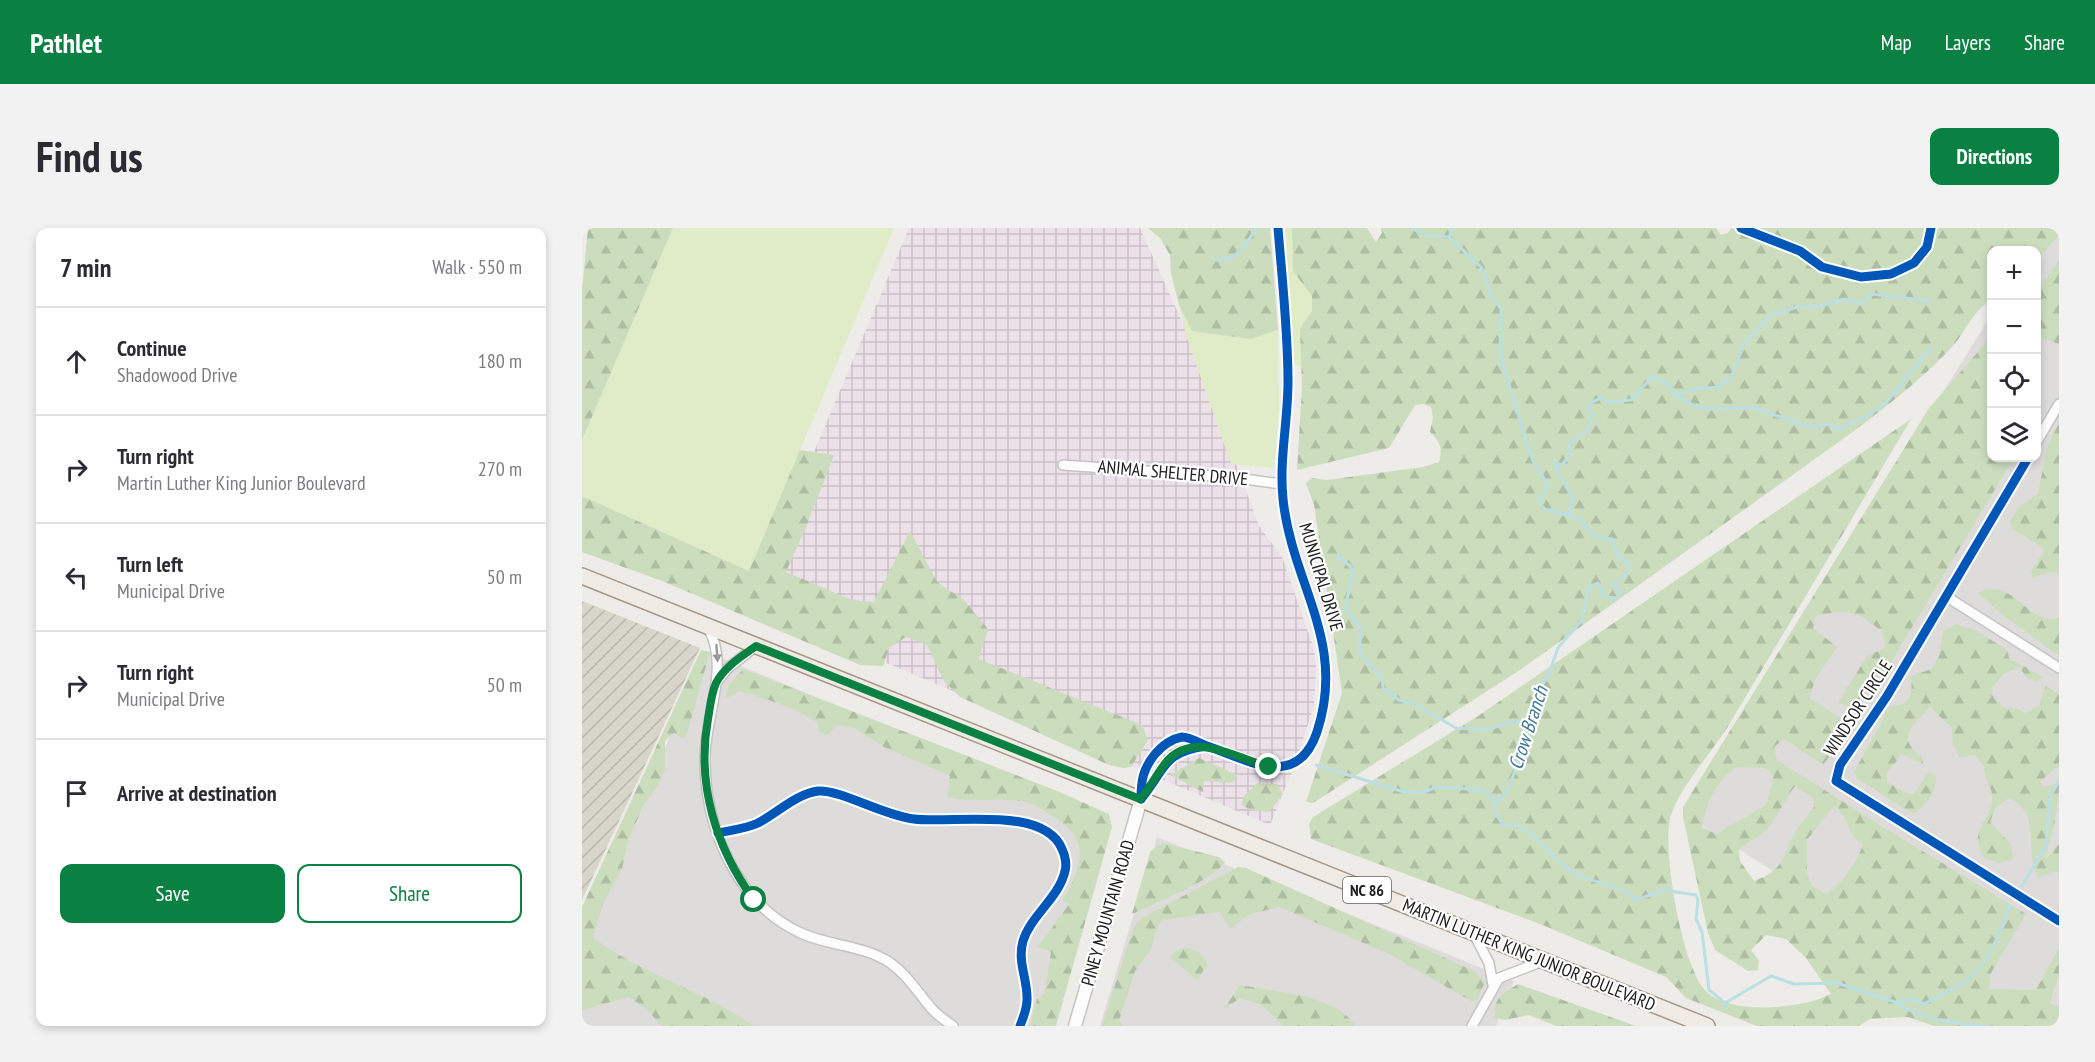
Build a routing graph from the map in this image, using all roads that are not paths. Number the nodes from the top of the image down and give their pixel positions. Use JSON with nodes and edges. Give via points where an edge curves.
{"nodes":[{"id":1,"x":1278,"y":228,"type":"edge"},
{"id":2,"x":2059,"y":404,"type":"edge"},
{"id":3,"x":2041,"y":436,"type":"edge"},
{"id":4,"x":2026,"y":462,"type":"edge"},
{"id":5,"x":1063,"y":465,"type":"dead end"},
{"id":6,"x":1281,"y":484,"type":"junction"},
{"id":7,"x":582,"y":576,"type":"edge"},
{"id":8,"x":1947,"y":597,"type":"junction"},
{"id":9,"x":706,"y":626,"type":"junction"},
{"id":10,"x":756,"y":646,"type":"junction"},
{"id":11,"x":2059,"y":668,"type":"edge"},
{"id":12,"x":716,"y":683,"type":"junction"},
{"id":13,"x":1206,"y":746,"type":"junction"},
{"id":14,"x":1140,"y":799,"type":"junction"},
{"id":15,"x":718,"y":833,"type":"junction"},
{"id":16,"x":2059,"y":921,"type":"edge"},
{"id":17,"x":1474,"y":933,"type":"junction"},
{"id":18,"x":1543,"y":961,"type":"junction"},
{"id":19,"x":1493,"y":985,"type":"junction"},
{"id":20,"x":953,"y":1026,"type":"edge"},
{"id":21,"x":1020,"y":1026,"type":"edge"},
{"id":22,"x":1075,"y":1026,"type":"edge"},
{"id":23,"x":1472,"y":1026,"type":"edge"},
{"id":24,"x":1707,"y":1026,"type":"edge"}],
"edges":[{"from":1,"to":6,"type":"street","name":"MUNICIPAL DRIVE","via":[[1288,355]]},
{"from":2,"to":3,"type":"street"},
{"from":4,"to":8,"type":"street","name":"WINDSOR CIRCLE"},
{"from":5,"to":6,"type":"street","name":"ANIMAL SHELTER DRIVE"},
{"from":6,"to":13,"type":"street","name":"MUNICIPAL DRIVE","via":[[1292,549],[1324,646],[1328,684],[1316,734],[1300,759],[1280,768]]},
{"from":7,"to":9,"type":"main road","name":"MARTIN LUTHER KING JUNIOR BOULEVARD","number":"NC 86"},
{"from":8,"to":11,"type":"street"},
{"from":8,"to":16,"type":"street","name":"WINDSOR CIRCLE","via":[[1840,765],[1836,781]]},
{"from":9,"to":10,"type":"main road","name":"MARTIN LUTHER KING JUNIOR BOULEVARD","number":"NC 86"},
{"from":9,"to":12,"type":"street","one_way":true,"via":[[716,641]]},
{"from":10,"to":12,"type":"street"},
{"from":10,"to":14,"type":"main road","name":"MARTIN LUTHER KING JUNIOR BOULEVARD","number":"NC 86"},
{"from":12,"to":15,"type":"street","via":[[705,762],[711,812]]},
{"from":13,"to":14,"type":"street","via":[[1188,748],[1169,759]]},
{"from":13,"to":14,"type":"street","name":"MUNICIPAL DRIVE","via":[[1180,737],[1159,750],[1141,778]]},
{"from":14,"to":17,"type":"main road","name":"MARTIN LUTHER KING JUNIOR BOULEVARD","number":"NC 86"},
{"from":14,"to":22,"type":"street","name":"PINEY MOUNTAIN ROAD"},
{"from":15,"to":20,"type":"street","via":[[740,881],[754,900],[800,933],[861,949],[890,963]]},
{"from":15,"to":21,"type":"street","via":[[747,827],[799,797],[818,791],[832,792],[897,817],[1010,820],[1047,831],[1059,842],[1066,871],[1023,941],[1021,962],[1027,997]]},
{"from":17,"to":18,"type":"main road","name":"MARTIN LUTHER KING JUNIOR BOULEVARD","number":"NC 86"},
{"from":17,"to":19,"type":"street","via":[[1489,963]]},
{"from":18,"to":19,"type":"street","via":[[1510,972]]},
{"from":18,"to":24,"type":"main road","name":"MARTIN LUTHER KING JUNIOR BOULEVARD","number":"NC 86"},
{"from":19,"to":23,"type":"street"}]}
